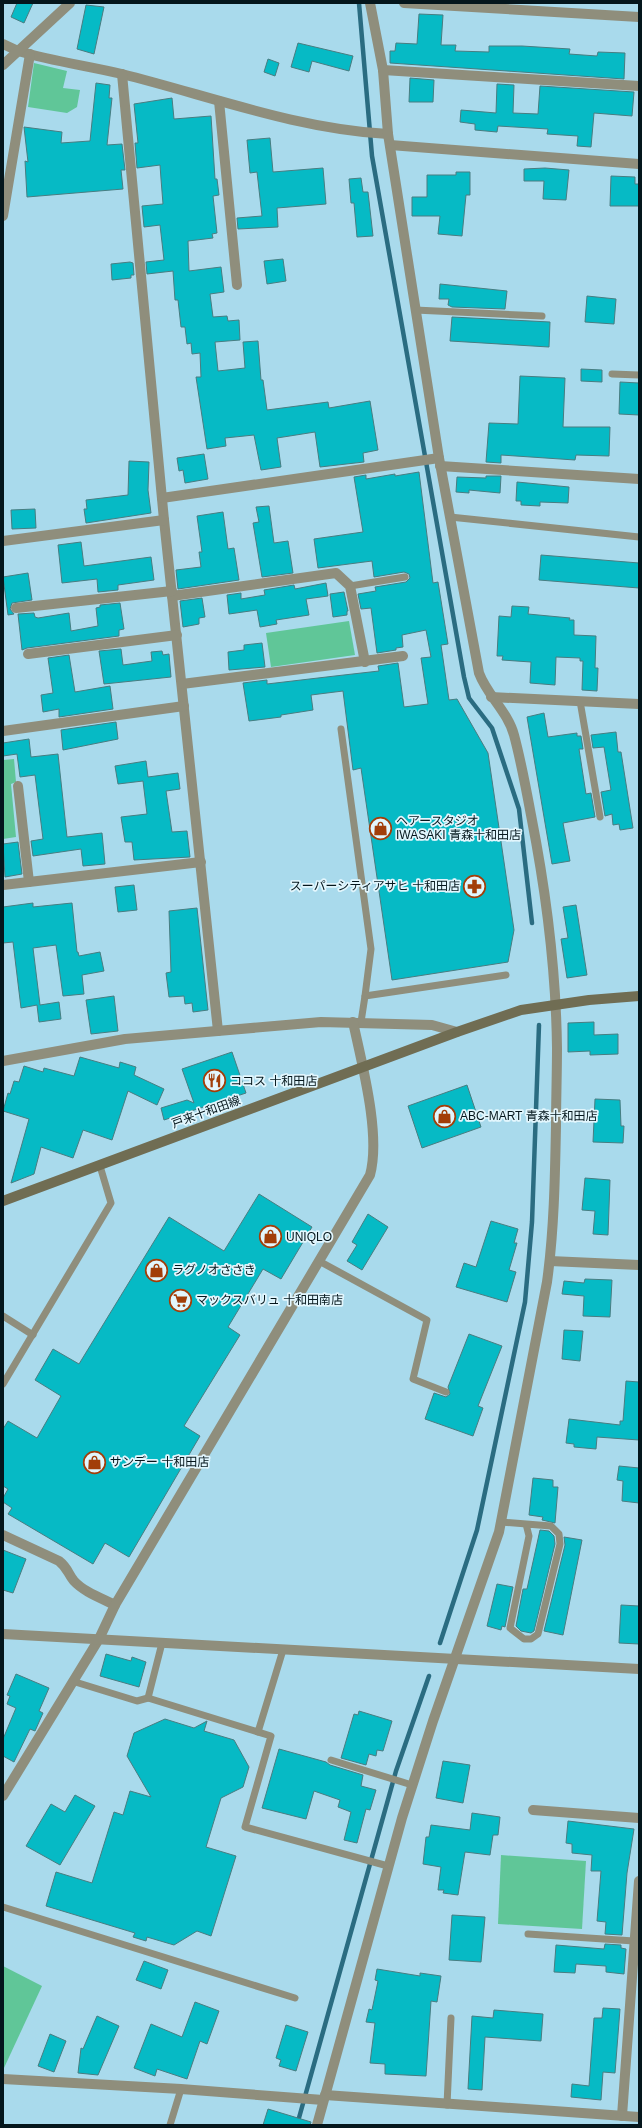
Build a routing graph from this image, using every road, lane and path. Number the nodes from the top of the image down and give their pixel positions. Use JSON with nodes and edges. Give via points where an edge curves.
{"nodes":[{"id":1,"x":70,"y":3,"type":"edge"},
{"id":2,"x":370,"y":3,"type":"edge"},
{"id":3,"x":404,"y":3,"type":"edge"},
{"id":4,"x":639,"y":17,"type":"edge"},
{"id":5,"x":3,"y":44,"type":"edge"},
{"id":6,"x":18,"y":51,"type":"junction"},
{"id":7,"x":30,"y":54,"type":"junction"},
{"id":8,"x":3,"y":65,"type":"edge"},
{"id":9,"x":383,"y":70,"type":"junction"},
{"id":10,"x":122,"y":74,"type":"junction"},
{"id":11,"x":639,"y":86,"type":"edge"},
{"id":12,"x":218,"y":101,"type":"junction"},
{"id":13,"x":388,"y":134,"type":"junction"},
{"id":14,"x":390,"y":146,"type":"junction"},
{"id":15,"x":639,"y":164,"type":"edge"},
{"id":16,"x":3,"y":216,"type":"edge"},
{"id":17,"x":237,"y":285,"type":"dead end"},
{"id":18,"x":415,"y":310,"type":"junction"},
{"id":19,"x":542,"y":316,"type":"dead end"},
{"id":20,"x":612,"y":374,"type":"dead end"},
{"id":21,"x":639,"y":375,"type":"edge"},
{"id":22,"x":432,"y":461,"type":"junction"},
{"id":23,"x":639,"y":479,"type":"edge"},
{"id":24,"x":162,"y":498,"type":"junction"},
{"id":25,"x":450,"y":517,"type":"junction"},
{"id":26,"x":164,"y":520,"type":"junction"},
{"id":27,"x":639,"y":537,"type":"edge"},
{"id":28,"x":3,"y":541,"type":"edge"},
{"id":29,"x":405,"y":578,"type":"dead end"},
{"id":30,"x":350,"y":586,"type":"junction"},
{"id":31,"x":172,"y":594,"type":"junction"},
{"id":32,"x":16,"y":608,"type":"dead end"},
{"id":33,"x":176,"y":635,"type":"junction"},
{"id":34,"x":28,"y":654,"type":"dead end"},
{"id":35,"x":402,"y":656,"type":"dead end"},
{"id":36,"x":365,"y":662,"type":"junction"},
{"id":37,"x":182,"y":684,"type":"junction"},
{"id":38,"x":491,"y":696,"type":"junction"},
{"id":39,"x":580,"y":701,"type":"junction"},
{"id":40,"x":639,"y":704,"type":"edge"},
{"id":41,"x":184,"y":706,"type":"junction"},
{"id":42,"x":341,"y":729,"type":"dead end"},
{"id":43,"x":3,"y":731,"type":"edge"},
{"id":44,"x":18,"y":786,"type":"dead end"},
{"id":45,"x":600,"y":817,"type":"dead end"},
{"id":46,"x":201,"y":862,"type":"junction"},
{"id":47,"x":29,"y":882,"type":"junction"},
{"id":48,"x":3,"y":885,"type":"edge"},
{"id":49,"x":506,"y":975,"type":"dead end"},
{"id":50,"x":366,"y":996,"type":"junction"},
{"id":51,"x":639,"y":996,"type":"edge"},
{"id":52,"x":555,"y":1004,"type":"junction"},
{"id":53,"x":357,"y":1022,"type":"junction"},
{"id":54,"x":218,"y":1031,"type":"junction"},
{"id":55,"x":457,"y":1032,"type":"junction"},
{"id":56,"x":3,"y":1061,"type":"edge"},
{"id":57,"x":363,"y":1068,"type":"junction"},
{"id":58,"x":100,"y":1166,"type":"junction"},
{"id":59,"x":3,"y":1201,"type":"edge"},
{"id":60,"x":319,"y":1261,"type":"junction"},
{"id":61,"x":550,"y":1261,"type":"junction"},
{"id":62,"x":639,"y":1265,"type":"edge"},
{"id":63,"x":3,"y":1316,"type":"edge"},
{"id":64,"x":32,"y":1335,"type":"junction"},
{"id":65,"x":3,"y":1384,"type":"edge"},
{"id":66,"x":446,"y":1392,"type":"dead end"},
{"id":67,"x":501,"y":1522,"type":"junction"},
{"id":68,"x":526,"y":1524,"type":"junction"},
{"id":69,"x":3,"y":1535,"type":"edge"},
{"id":70,"x":115,"y":1605,"type":"junction"},
{"id":71,"x":3,"y":1634,"type":"edge"},
{"id":72,"x":99,"y":1639,"type":"junction"},
{"id":73,"x":162,"y":1643,"type":"junction"},
{"id":74,"x":283,"y":1650,"type":"junction"},
{"id":75,"x":456,"y":1660,"type":"junction"},
{"id":76,"x":639,"y":1669,"type":"edge"},
{"id":77,"x":72,"y":1681,"type":"junction"},
{"id":78,"x":148,"y":1698,"type":"junction"},
{"id":79,"x":258,"y":1732,"type":"junction"},
{"id":80,"x":331,"y":1760,"type":"dead end"},
{"id":81,"x":412,"y":1785,"type":"junction"},
{"id":82,"x":3,"y":1796,"type":"edge"},
{"id":83,"x":533,"y":1810,"type":"dead end"},
{"id":84,"x":639,"y":1818,"type":"edge"},
{"id":85,"x":388,"y":1866,"type":"junction"},
{"id":86,"x":639,"y":1881,"type":"edge"},
{"id":87,"x":639,"y":1893,"type":"edge"},
{"id":88,"x":3,"y":1907,"type":"edge"},
{"id":89,"x":528,"y":1934,"type":"dead end"},
{"id":90,"x":634,"y":1942,"type":"junction"},
{"id":91,"x":636,"y":1964,"type":"edge"},
{"id":92,"x":295,"y":1998,"type":"dead end"},
{"id":93,"x":451,"y":2018,"type":"dead end"},
{"id":94,"x":3,"y":2079,"type":"edge"},
{"id":95,"x":181,"y":2089,"type":"junction"},
{"id":96,"x":324,"y":2098,"type":"junction"},
{"id":97,"x":447,"y":2105,"type":"junction"},
{"id":98,"x":622,"y":2116,"type":"junction"},
{"id":99,"x":639,"y":2117,"type":"edge"},
{"id":100,"x":170,"y":2125,"type":"edge"},
{"id":101,"x":316,"y":2125,"type":"edge"}],
"edges":[{"from":1,"to":6,"type":"street"},
{"from":2,"to":9,"type":"street"},
{"from":3,"to":4,"type":"street"},
{"from":5,"to":6,"type":"street"},
{"from":6,"to":7,"type":"street"},
{"from":6,"to":8,"type":"street"},
{"from":7,"to":10,"type":"street"},
{"from":7,"to":16,"type":"street"},
{"from":9,"to":11,"type":"street"},
{"from":9,"to":13,"type":"street"},
{"from":10,"to":12,"type":"street"},
{"from":10,"to":24,"type":"street"},
{"from":12,"to":13,"type":"street","via":[[297,121],[365,133]]},
{"from":12,"to":17,"type":"street"},
{"from":13,"to":14,"type":"street"},
{"from":14,"to":15,"type":"street"},
{"from":14,"to":18,"type":"street"},
{"from":18,"to":19,"type":"lane"},
{"from":18,"to":22,"type":"street"},
{"from":20,"to":21,"type":"lane"},
{"from":22,"to":23,"type":"street"},
{"from":22,"to":24,"type":"street"},
{"from":22,"to":25,"type":"street"},
{"from":24,"to":26,"type":"street"},
{"from":25,"to":27,"type":"lane"},
{"from":25,"to":38,"type":"street","via":[[479,673],[483,685]]},
{"from":26,"to":28,"type":"street"},
{"from":26,"to":31,"type":"street"},
{"from":29,"to":30,"type":"lane"},
{"from":30,"to":31,"type":"street","via":[[336,573]]},
{"from":30,"to":36,"type":"street"},
{"from":31,"to":32,"type":"street"},
{"from":31,"to":33,"type":"street"},
{"from":33,"to":34,"type":"street"},
{"from":33,"to":37,"type":"street"},
{"from":35,"to":36,"type":"street"},
{"from":36,"to":37,"type":"street"},
{"from":37,"to":41,"type":"street"},
{"from":38,"to":39,"type":"street"},
{"from":38,"to":52,"type":"street","via":[[504,713],[514,733],[547,907]]},
{"from":39,"to":40,"type":"street"},
{"from":39,"to":45,"type":"lane"},
{"from":41,"to":43,"type":"street"},
{"from":41,"to":46,"type":"street"},
{"from":42,"to":50,"type":"lane","via":[[371,949]]},
{"from":44,"to":47,"type":"street"},
{"from":46,"to":47,"type":"street"},
{"from":46,"to":54,"type":"street"},
{"from":47,"to":48,"type":"street"},
{"from":49,"to":50,"type":"lane"},
{"from":50,"to":53,"type":"lane"},
{"from":51,"to":52,"type":"main road","name":"戸来十和田線"},
{"from":52,"to":55,"type":"main road","name":"戸来十和田線","via":[[521,1010]]},
{"from":52,"to":61,"type":"street","via":[[555,1159]]},
{"from":53,"to":54,"type":"street","via":[[321,1022]]},
{"from":53,"to":55,"type":"street","via":[[432,1025]]},
{"from":53,"to":57,"type":"street"},
{"from":54,"to":56,"type":"street","via":[[124,1039]]},
{"from":55,"to":57,"type":"main road","name":"戸来十和田線"},
{"from":57,"to":58,"type":"main road","name":"戸来十和田線"},
{"from":57,"to":60,"type":"street","via":[[375,1146],[374,1161],[370,1175]]},
{"from":58,"to":59,"type":"main road","name":"戸来十和田線"},
{"from":58,"to":64,"type":"lane","via":[[111,1203]]},
{"from":60,"to":66,"type":"lane","via":[[427,1320],[412,1379]]},
{"from":60,"to":70,"type":"street"},
{"from":61,"to":62,"type":"street"},
{"from":61,"to":67,"type":"street"},
{"from":63,"to":64,"type":"lane"},
{"from":64,"to":65,"type":"lane"},
{"from":67,"to":68,"type":"lane"},
{"from":67,"to":75,"type":"street"},
{"from":68,"to":68,"type":"lane","via":[[551,1526],[559,1534],[560,1544],[538,1634],[532,1639],[524,1639],[510,1628],[529,1536]]},
{"from":69,"to":70,"type":"street","via":[[59,1560],[67,1567],[73,1580]]},
{"from":70,"to":72,"type":"street"},
{"from":71,"to":72,"type":"street"},
{"from":72,"to":73,"type":"street"},
{"from":72,"to":77,"type":"street"},
{"from":73,"to":74,"type":"street"},
{"from":73,"to":78,"type":"lane"},
{"from":74,"to":75,"type":"street"},
{"from":74,"to":79,"type":"lane"},
{"from":75,"to":76,"type":"street"},
{"from":75,"to":81,"type":"street"},
{"from":77,"to":78,"type":"lane","via":[[137,1701]]},
{"from":77,"to":82,"type":"street"},
{"from":78,"to":79,"type":"lane"},
{"from":79,"to":85,"type":"lane","via":[[270,1736],[245,1827]]},
{"from":80,"to":81,"type":"lane"},
{"from":81,"to":85,"type":"street"},
{"from":83,"to":84,"type":"street"},
{"from":85,"to":96,"type":"street"},
{"from":86,"to":87,"type":"street"},
{"from":87,"to":90,"type":"street"},
{"from":88,"to":92,"type":"lane"},
{"from":89,"to":90,"type":"lane"},
{"from":90,"to":91,"type":"street"},
{"from":91,"to":98,"type":"street"},
{"from":93,"to":97,"type":"lane"},
{"from":94,"to":95,"type":"street"},
{"from":95,"to":96,"type":"street"},
{"from":95,"to":100,"type":"lane"},
{"from":96,"to":97,"type":"street"},
{"from":96,"to":101,"type":"street"},
{"from":97,"to":98,"type":"street"},
{"from":98,"to":99,"type":"street"}]}
